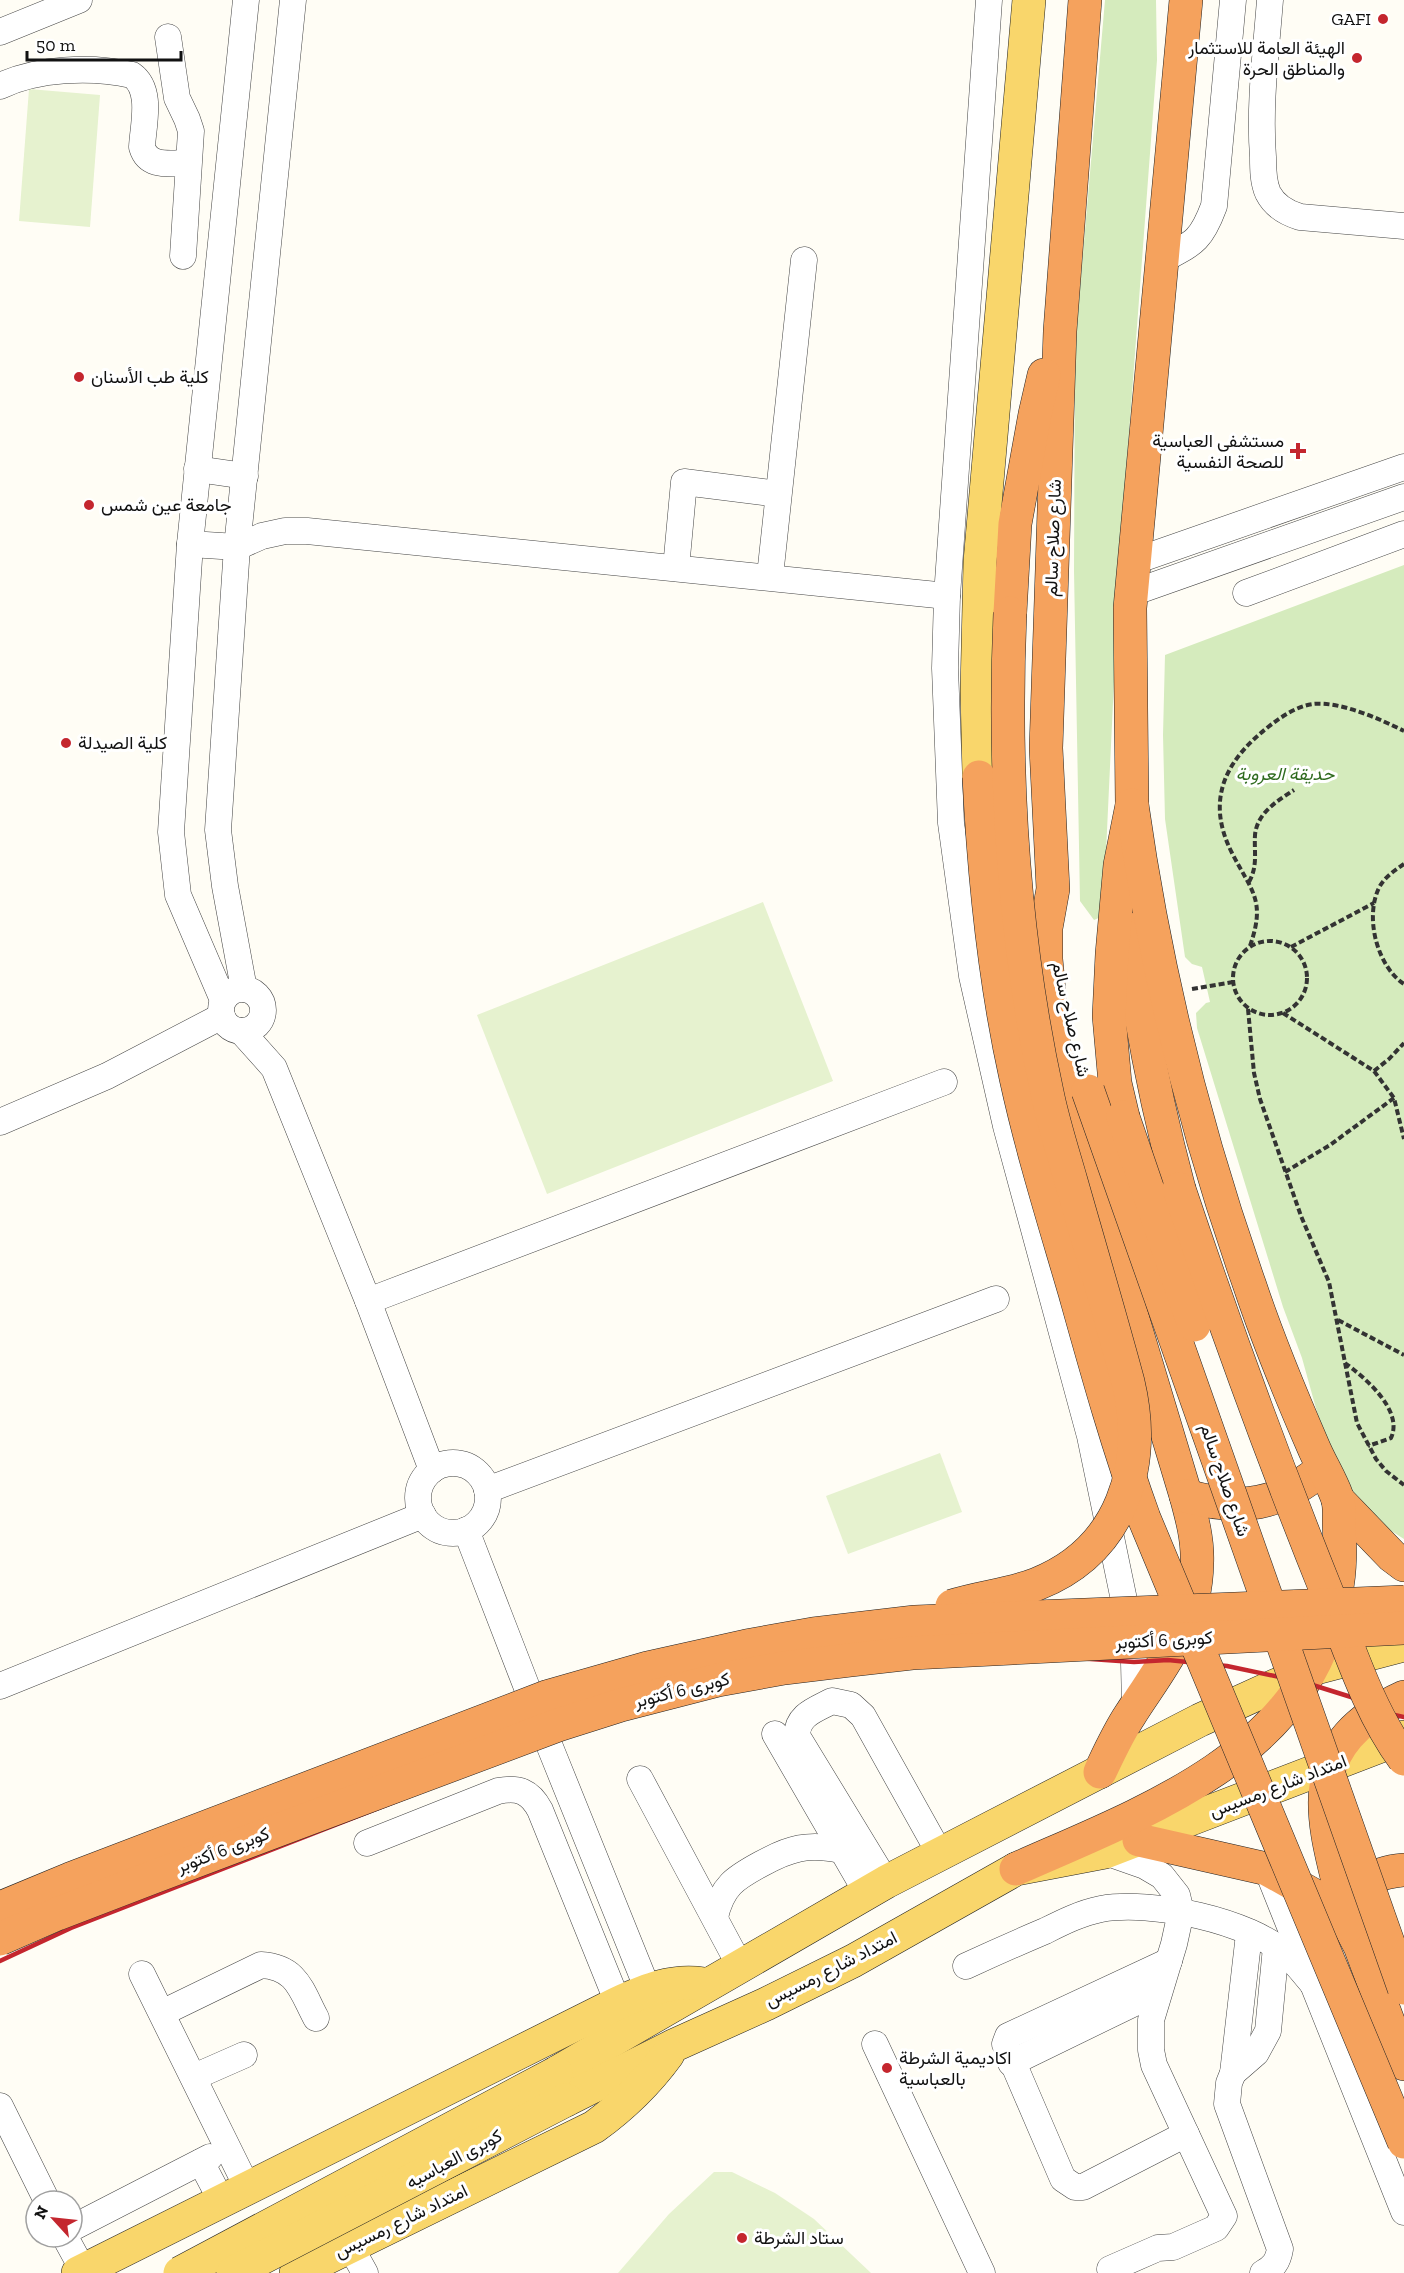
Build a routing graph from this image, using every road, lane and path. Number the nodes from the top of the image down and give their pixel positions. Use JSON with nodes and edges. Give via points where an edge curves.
{"nodes":[{"id":1,"x":79,"y":0,"type":"edge"},
{"id":2,"x":246,"y":0,"type":"edge"},
{"id":3,"x":293,"y":0,"type":"edge"},
{"id":4,"x":989,"y":0,"type":"edge"},
{"id":5,"x":1029,"y":0,"type":"edge"},
{"id":6,"x":1084,"y":0,"type":"edge"},
{"id":7,"x":1186,"y":0,"type":"edge"},
{"id":8,"x":1233,"y":0,"type":"edge"},
{"id":9,"x":1270,"y":0,"type":"edge"},
{"id":10,"x":0,"y":32,"type":"edge"},
{"id":11,"x":168,"y":37,"type":"dead end"},
{"id":12,"x":0,"y":86,"type":"edge"},
{"id":13,"x":1223,"y":107,"type":"junction"},
{"id":14,"x":1262,"y":109,"type":"junction"},
{"id":15,"x":188,"y":164,"type":"junction"},
{"id":16,"x":1404,"y":226,"type":"edge"},
{"id":17,"x":183,"y":256,"type":"dead end"},
{"id":18,"x":804,"y":260,"type":"dead end"},
{"id":19,"x":1162,"y":260,"type":"junction"},
{"id":20,"x":1005,"y":261,"type":"junction"},
{"id":21,"x":1060,"y":331,"type":"junction"},
{"id":22,"x":1404,"y":467,"type":"edge"},
{"id":23,"x":197,"y":469,"type":"junction"},
{"id":24,"x":244,"y":476,"type":"junction"},
{"id":25,"x":778,"y":494,"type":"junction"},
{"id":26,"x":1404,"y":497,"type":"edge"},
{"id":27,"x":1015,"y":524,"type":"junction"},
{"id":28,"x":1404,"y":534,"type":"edge"},
{"id":29,"x":190,"y":544,"type":"junction"},
{"id":30,"x":237,"y":547,"type":"junction"},
{"id":31,"x":1135,"y":561,"type":"junction"},
{"id":32,"x":676,"y":568,"type":"junction"},
{"id":33,"x":770,"y":576,"type":"junction"},
{"id":34,"x":1246,"y":592,"type":"dead end"},
{"id":35,"x":1132,"y":593,"type":"junction"},
{"id":36,"x":947,"y":596,"type":"junction"},
{"id":37,"x":1404,"y":730,"type":"edge"},
{"id":38,"x":979,"y":777,"type":"joint"},
{"id":39,"x":1294,"y":790,"type":"dead end"},
{"id":40,"x":1132,"y":805,"type":"junction"},
{"id":41,"x":1404,"y":864,"type":"edge"},
{"id":42,"x":1120,"y":865,"type":"junction"},
{"id":43,"x":1250,"y":882,"type":"junction"},
{"id":44,"x":1375,"y":903,"type":"junction"},
{"id":45,"x":1046,"y":928,"type":"junction"},
{"id":46,"x":1250,"y":946,"type":"junction"},
{"id":47,"x":1291,"y":947,"type":"junction"},
{"id":48,"x":1233,"y":982,"type":"junction"},
{"id":49,"x":1404,"y":984,"type":"edge"},
{"id":50,"x":1167,"y":995,"type":"junction"},
{"id":51,"x":233,"y":1009,"type":"junction"},
{"id":52,"x":1248,"y":1009,"type":"junction"},
{"id":53,"x":1283,"y":1013,"type":"junction"},
{"id":54,"x":1404,"y":1042,"type":"edge"},
{"id":55,"x":1374,"y":1071,"type":"junction"},
{"id":56,"x":944,"y":1082,"type":"dead end"},
{"id":57,"x":1394,"y":1098,"type":"junction"},
{"id":58,"x":0,"y":1122,"type":"edge"},
{"id":59,"x":1404,"y":1139,"type":"edge"},
{"id":60,"x":1285,"y":1172,"type":"junction"},
{"id":61,"x":996,"y":1299,"type":"dead end"},
{"id":62,"x":368,"y":1301,"type":"junction"},
{"id":63,"x":1338,"y":1320,"type":"junction"},
{"id":64,"x":1404,"y":1355,"type":"edge"},
{"id":65,"x":1345,"y":1363,"type":"junction"},
{"id":66,"x":1368,"y":1446,"type":"junction"},
{"id":67,"x":1322,"y":1469,"type":"junction"},
{"id":68,"x":432,"y":1470,"type":"junction"},
{"id":69,"x":1404,"y":1485,"type":"edge"},
{"id":70,"x":487,"y":1490,"type":"junction"},
{"id":71,"x":1186,"y":1496,"type":"junction"},
{"id":72,"x":1338,"y":1500,"type":"junction"},
{"id":73,"x":423,"y":1515,"type":"junction"},
{"id":74,"x":466,"y":1530,"type":"junction"},
{"id":75,"x":1404,"y":1565,"type":"edge"},
{"id":76,"x":1404,"y":1602,"type":"edge"},
{"id":77,"x":915,"y":1622,"type":"junction"},
{"id":78,"x":1404,"y":1628,"type":"edge"},
{"id":79,"x":1404,"y":1645,"type":"edge"},
{"id":80,"x":1312,"y":1669,"type":"junction"},
{"id":81,"x":0,"y":1686,"type":"edge"},
{"id":82,"x":1404,"y":1697,"type":"edge"},
{"id":83,"x":1135,"y":1707,"type":"junction"},
{"id":84,"x":775,"y":1734,"type":"dead end"},
{"id":85,"x":1404,"y":1737,"type":"edge"},
{"id":86,"x":1404,"y":1759,"type":"edge"},
{"id":87,"x":1331,"y":1766,"type":"junction"},
{"id":88,"x":1100,"y":1772,"type":"junction"},
{"id":89,"x":640,"y":1779,"type":"dead end"},
{"id":90,"x":1139,"y":1840,"type":"junction"},
{"id":91,"x":367,"y":1843,"type":"dead end"},
{"id":92,"x":841,"y":1850,"type":"junction"},
{"id":93,"x":1106,"y":1852,"type":"junction"},
{"id":94,"x":940,"y":1854,"type":"junction"},
{"id":95,"x":1016,"y":1869,"type":"junction"},
{"id":96,"x":1267,"y":1869,"type":"junction"},
{"id":97,"x":1404,"y":1870,"type":"edge"},
{"id":98,"x":877,"y":1888,"type":"junction"},
{"id":99,"x":0,"y":1908,"type":"edge"},
{"id":100,"x":1181,"y":1912,"type":"junction"},
{"id":101,"x":715,"y":1917,"type":"junction"},
{"id":102,"x":1349,"y":1925,"type":"junction"},
{"id":103,"x":1249,"y":1934,"type":"junction"},
{"id":104,"x":1404,"y":1934,"type":"edge"},
{"id":105,"x":0,"y":1938,"type":"edge"},
{"id":106,"x":1276,"y":1947,"type":"junction"},
{"id":107,"x":1168,"y":1961,"type":"junction"},
{"id":108,"x":740,"y":1966,"type":"junction"},
{"id":109,"x":966,"y":1966,"type":"dead end"},
{"id":110,"x":142,"y":1974,"type":"dead end"},
{"id":111,"x":1312,"y":1983,"type":"junction"},
{"id":112,"x":709,"y":1984,"type":"junction"},
{"id":113,"x":1404,"y":1988,"type":"edge"},
{"id":114,"x":648,"y":1990,"type":"junction"},
{"id":115,"x":1159,"y":1991,"type":"junction"},
{"id":116,"x":618,"y":2003,"type":"junction"},
{"id":117,"x":162,"y":2013,"type":"junction"},
{"id":118,"x":316,"y":2018,"type":"dead end"},
{"id":119,"x":1064,"y":2024,"type":"junction"},
{"id":120,"x":675,"y":2044,"type":"junction"},
{"id":121,"x":875,"y":2044,"type":"dead end"},
{"id":122,"x":244,"y":2055,"type":"dead end"},
{"id":123,"x":1404,"y":2064,"type":"edge"},
{"id":124,"x":1233,"y":2073,"type":"junction"},
{"id":125,"x":194,"y":2077,"type":"junction"},
{"id":126,"x":561,"y":2087,"type":"junction"},
{"id":127,"x":0,"y":2106,"type":"edge"},
{"id":128,"x":1186,"y":2134,"type":"junction"},
{"id":129,"x":1404,"y":2142,"type":"edge"},
{"id":130,"x":41,"y":2189,"type":"edge"},
{"id":131,"x":234,"y":2195,"type":"junction"},
{"id":132,"x":1404,"y":2212,"type":"edge"},
{"id":133,"x":84,"y":2222,"type":"edge"},
{"id":134,"x":70,"y":2249,"type":"edge"},
{"id":135,"x":357,"y":2260,"type":"edge"},
{"id":136,"x":304,"y":2269,"type":"edge"},
{"id":137,"x":1110,"y":2270,"type":"dead end"},
{"id":138,"x":80,"y":2272,"type":"edge"},
{"id":139,"x":180,"y":2273,"type":"edge"},
{"id":140,"x":233,"y":2273,"type":"edge"},
{"id":141,"x":245,"y":2273,"type":"edge"},
{"id":142,"x":982,"y":2273,"type":"edge"},
{"id":143,"x":1263,"y":2273,"type":"edge"}],
"edges":[{"from":1,"to":10,"type":"street"},
{"from":2,"to":23,"type":"street"},
{"from":3,"to":24,"type":"street"},
{"from":4,"to":36,"type":"street"},
{"from":5,"to":20,"type":"main road"},
{"from":6,"to":21,"type":"highway","name":"شارع صلاح سالم"},
{"from":7,"to":19,"type":"highway","name":"شارع صلاح سالم"},
{"from":8,"to":13,"type":"street"},
{"from":9,"to":14,"type":"street"},
{"from":11,"to":15,"type":"street","via":[[177,98],[190,125]]},
{"from":12,"to":15,"type":"street","via":[[23,77],[64,70],[132,75],[145,92],[143,153],[157,163]]},
{"from":13,"to":14,"type":"street"},
{"from":13,"to":19,"type":"street","via":[[1210,217],[1193,244]]},
{"from":14,"to":16,"type":"street","via":[[1264,181],[1276,205],[1300,217]]},
{"from":15,"to":17,"type":"street"},
{"from":18,"to":25,"type":"street"},
{"from":19,"to":31,"type":"highway","name":"شارع صلاح سالم"},
{"from":20,"to":27,"type":"main road","via":[[1015,315]]},
{"from":20,"to":38,"type":"main road","via":[[980,573]]},
{"from":21,"to":27,"type":"highway","via":[[1038,397]]},
{"from":21,"to":45,"type":"highway","name":"شارع صلاح سالم","via":[[1046,748],[1053,889]]},
{"from":22,"to":31,"type":"street"},
{"from":23,"to":24,"type":"street"},
{"from":23,"to":29,"type":"street"},
{"from":24,"to":30,"type":"street"},
{"from":25,"to":32,"type":"street","via":[[684,482]]},
{"from":25,"to":33,"type":"street"},
{"from":26,"to":35,"type":"street"},
{"from":27,"to":77,"type":"highway","bridge":true,"via":[[1007,707],[1017,905],[1048,1100],[1131,1396],[1135,1456],[1117,1513],[1100,1538],[1078,1559],[1038,1583],[953,1606]]},
{"from":28,"to":34,"type":"street"},
{"from":29,"to":30,"type":"street"},
{"from":29,"to":51,"type":"street","via":[[171,832],[178,895]]},
{"from":30,"to":32,"type":"street","via":[[262,536],[307,531]]},
{"from":30,"to":51,"type":"street","via":[[218,830]]},
{"from":31,"to":35,"type":"highway","name":"شارع صلاح سالم"},
{"from":32,"to":33,"type":"street"},
{"from":33,"to":36,"type":"street"},
{"from":35,"to":40,"type":"highway","name":"شارع صلاح سالم"},
{"from":36,"to":83,"type":"street","via":[[945,680],[951,812],[972,976],[1006,1126],[1100,1478],[1130,1629]]},
{"from":37,"to":43,"type":"path","via":[[1377,718],[1313,704],[1282,717],[1249,744],[1226,774],[1220,812],[1226,841]]},
{"from":38,"to":129,"type":"highway","bridge":true,"via":[[993,945],[1016,1077],[1115,1433],[1144,1518]]},
{"from":39,"to":43,"type":"path","via":[[1273,804],[1260,820],[1255,837],[1256,867]]},
{"from":40,"to":42,"type":"highway","name":"شارع صلاح سالم"},
{"from":40,"to":50,"type":"highway","via":[[1144,889]]},
{"from":41,"to":44,"type":"path","via":[[1384,879]]},
{"from":42,"to":86,"type":"highway","bridge":true,"via":[[1143,1030],[1179,1189],[1245,1380],[1317,1568],[1371,1701]]},
{"from":42,"to":104,"type":"highway","name":"شارع صلاح سالم","bridge":true,"via":[[1109,1016],[1114,1083],[1123,1117]]},
{"from":43,"to":46,"type":"path","via":[[1257,915]]},
{"from":44,"to":47,"type":"path"},
{"from":44,"to":49,"type":"path","via":[[1379,951],[1388,970]]},
{"from":45,"to":71,"type":"highway","via":[[1051,1023],[1064,1090]]},
{"from":45,"to":113,"type":"highway","name":"شارع صلاح سالم","bridge":true,"via":[[1063,976],[1072,1039],[1088,1091]]},
{"from":46,"to":47,"type":"path","via":[[1270,941]]},
{"from":46,"to":48,"type":"path","via":[[1234,968]]},
{"from":47,"to":53,"type":"path","via":[[1305,965],[1306,988],[1293,1007]]},
{"from":48,"to":50,"type":"path"},
{"from":48,"to":52,"type":"path","via":[[1235,992]]},
{"from":50,"to":67,"type":"highway","via":[[1234,1242]]},
{"from":51,"to":58,"type":"street","via":[[107,1076]]},
{"from":51,"to":62,"type":"street","via":[[274,1068]]},
{"from":52,"to":53,"type":"path","via":[[1271,1016]]},
{"from":52,"to":60,"type":"path","via":[[1260,1100]]},
{"from":53,"to":55,"type":"path"},
{"from":54,"to":55,"type":"path"},
{"from":55,"to":57,"type":"path"},
{"from":56,"to":62,"type":"street"},
{"from":57,"to":59,"type":"path"},
{"from":57,"to":60,"type":"path"},
{"from":60,"to":63,"type":"path","via":[[1329,1282]]},
{"from":61,"to":70,"type":"street"},
{"from":62,"to":68,"type":"street"},
{"from":63,"to":64,"type":"path"},
{"from":63,"to":65,"type":"path"},
{"from":65,"to":66,"type":"path","via":[[1354,1412]]},
{"from":65,"to":66,"type":"path","via":[[1380,1390],[1397,1417],[1397,1429],[1391,1438]]},
{"from":66,"to":69,"type":"path","via":[[1386,1471]]},
{"from":67,"to":71,"type":"highway","via":[[1303,1485],[1275,1498],[1246,1504],[1216,1504]]},
{"from":67,"to":72,"type":"highway"},
{"from":68,"to":70,"type":"street","via":[[460,1464],[478,1473]]},
{"from":68,"to":73,"type":"street","via":[[420,1486],[418,1496]]},
{"from":70,"to":74,"type":"street","via":[[486,1510],[475,1526]]},
{"from":71,"to":83,"type":"highway","via":[[1197,1563],[1191,1607],[1168,1660]]},
{"from":72,"to":75,"type":"highway"},
{"from":72,"to":80,"type":"highway","via":[[1341,1568],[1326,1635]]},
{"from":73,"to":74,"type":"street","via":[[446,1532]]},
{"from":73,"to":81,"type":"street"},
{"from":74,"to":114,"type":"street"},
{"from":76,"to":77,"type":"highway","name":"كوبرى 6 أكتوبر","bridge":true},
{"from":77,"to":99,"type":"highway","name":"كوبرى 6 أكتوبر","bridge":true,"via":[[746,1646],[647,1668],[549,1696]]},
{"from":78,"to":105,"type":"highway","name":"كوبرى 6 أكتوبر","bridge":true,"via":[[912,1653],[718,1680],[558,1725]]},
{"from":79,"to":80,"type":"main road"},
{"from":80,"to":88,"type":"main road","via":[[1200,1720]]},
{"from":80,"to":95,"type":"highway","via":[[1266,1730],[1195,1784]]},
{"from":82,"to":87,"type":"highway","via":[[1364,1720],[1348,1735]]},
{"from":83,"to":88,"type":"highway"},
{"from":84,"to":92,"type":"street"},
{"from":85,"to":87,"type":"main road","name":"امتداد شارع رمسيس"},
{"from":87,"to":90,"type":"main road","name":"امتداد شارع رمسيس"},
{"from":87,"to":102,"type":"highway","via":[[1324,1803]]},
{"from":88,"to":94,"type":"main road"},
{"from":89,"to":101,"type":"street"},
{"from":90,"to":93,"type":"main road","name":"امتداد شارع رمسيس"},
{"from":90,"to":96,"type":"highway"},
{"from":91,"to":116,"type":"street","via":[[498,1791],[523,1791],[534,1798]]},
{"from":92,"to":98,"type":"street"},
{"from":92,"to":101,"type":"street","via":[[812,1846],[783,1852],[728,1886],[718,1900]]},
{"from":93,"to":95,"type":"main road","name":"امتداد شارع رمسيس"},
{"from":93,"to":100,"type":"street","via":[[1162,1876],[1177,1894]]},
{"from":94,"to":98,"type":"main road"},
{"from":94,"to":98,"type":"street","via":[[863,1716],[851,1705],[832,1701],[803,1716],[797,1736]]},
{"from":95,"to":120,"type":"main road","name":"امتداد شارع رمسيس","via":[[853,1960]]},
{"from":96,"to":102,"type":"highway","via":[[1324,1901]]},
{"from":96,"to":111,"type":"street"},
{"from":97,"to":102,"type":"highway","via":[[1384,1872],[1366,1882],[1354,1900]]},
{"from":98,"to":108,"type":"main road"},
{"from":100,"to":103,"type":"street"},
{"from":100,"to":107,"type":"street"},
{"from":100,"to":109,"type":"street","via":[[1101,1909]]},
{"from":101,"to":108,"type":"street"},
{"from":102,"to":123,"type":"highway"},
{"from":103,"to":106,"type":"street"},
{"from":103,"to":124,"type":"street"},
{"from":106,"to":111,"type":"street"},
{"from":106,"to":124,"type":"street","via":[[1268,2031],[1256,2053]]},
{"from":107,"to":115,"type":"street"},
{"from":107,"to":119,"type":"street"},
{"from":108,"to":112,"type":"main road"},
{"from":110,"to":117,"type":"street"},
{"from":111,"to":132,"type":"street"},
{"from":112,"to":114,"type":"main road","via":[[687,1982]]},
{"from":112,"to":126,"type":"main road"},
{"from":114,"to":116,"type":"main road"},
{"from":115,"to":119,"type":"street"},
{"from":115,"to":128,"type":"street","via":[[1151,2020],[1151,2050]]},
{"from":116,"to":131,"type":"main road"},
{"from":117,"to":118,"type":"street","via":[[261,1965],[280,1968],[296,1979]]},
{"from":117,"to":125,"type":"street"},
{"from":119,"to":128,"type":"street","via":[[1008,2036],[1005,2049],[1063,2179],[1083,2187]]},
{"from":120,"to":126,"type":"main road","name":"كوبرى العباسيه"},
{"from":120,"to":135,"type":"main road","name":"امتداد شارع رمسيس","via":[[642,2087],[594,2127]]},
{"from":121,"to":142,"type":"street"},
{"from":122,"to":125,"type":"street"},
{"from":124,"to":143,"type":"street","via":[[1227,2093],[1229,2114],[1280,2249],[1273,2267]]},
{"from":125,"to":131,"type":"street"},
{"from":126,"to":139,"type":"main road","name":"كوبرى العباسيه","bridge":true},
{"from":126,"to":140,"type":"main road","name":"كوبرى العباسيه","bridge":true},
{"from":127,"to":130,"type":"street"},
{"from":128,"to":137,"type":"street","via":[[1223,2212],[1223,2220],[1216,2228]]},
{"from":131,"to":133,"type":"street","via":[[205,2159]]},
{"from":131,"to":136,"type":"main road","via":[[266,2206],[276,2236]]},
{"from":131,"to":138,"type":"main road"},
{"from":131,"to":141,"type":"main road","via":[[223,2230],[240,2254]]},
{"from":134,"to":138,"type":"street"},
{"from":135,"to":136,"type":"main road","name":"امتداد شارع رمسيس"}]}
